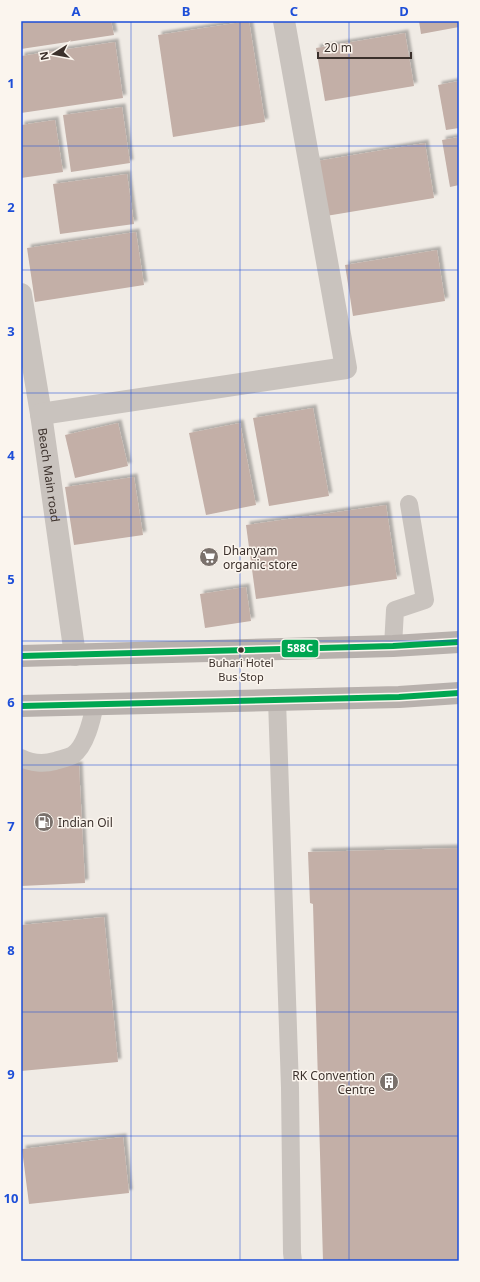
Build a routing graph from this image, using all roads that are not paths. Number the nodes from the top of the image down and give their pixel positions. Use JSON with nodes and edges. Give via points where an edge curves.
{"nodes":[{"id":1,"x":284,"y":21,"type":"edge"},
{"id":2,"x":21,"y":294,"type":"edge"},
{"id":3,"x":41,"y":414,"type":"junction"},
{"id":4,"x":409,"y":504,"type":"dead end"},
{"id":5,"x":459,"y":642,"type":"edge"},
{"id":6,"x":393,"y":646,"type":"junction"},
{"id":7,"x":74,"y":655,"type":"junction"},
{"id":8,"x":21,"y":656,"type":"edge"},
{"id":9,"x":459,"y":693,"type":"edge"},
{"id":10,"x":277,"y":700,"type":"junction"},
{"id":11,"x":95,"y":704,"type":"junction"},
{"id":12,"x":21,"y":706,"type":"edge"},
{"id":13,"x":21,"y":758,"type":"edge"},
{"id":14,"x":293,"y":1261,"type":"edge"}],
"edges":[{"from":1,"to":3,"type":"street","via":[[346,368]]},
{"from":2,"to":3,"type":"street","name":"Beach Main road"},
{"from":3,"to":7,"type":"street","name":"Beach Main road"},
{"from":4,"to":6,"type":"lane","via":[[425,600],[395,610]]},
{"from":5,"to":6,"type":"main road"},
{"from":6,"to":7,"type":"main road"},
{"from":7,"to":8,"type":"main road"},
{"from":9,"to":10,"type":"main road"},
{"from":10,"to":11,"type":"main road"},
{"from":10,"to":14,"type":"lane","via":[[290,1080]]},
{"from":11,"to":12,"type":"main road"},
{"from":11,"to":13,"type":"lane","via":[[84,741],[72,756],[49,762],[28,762]]}]}
